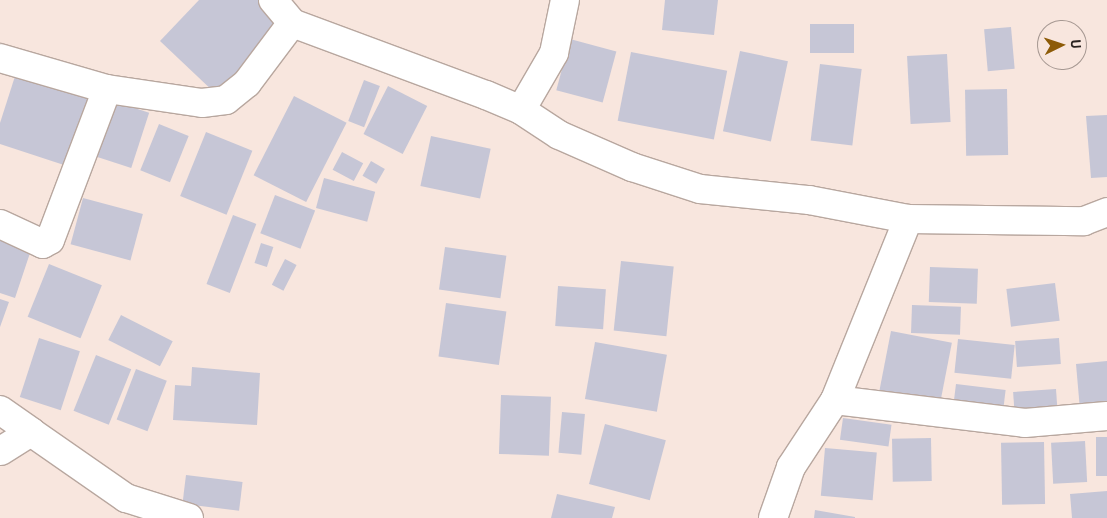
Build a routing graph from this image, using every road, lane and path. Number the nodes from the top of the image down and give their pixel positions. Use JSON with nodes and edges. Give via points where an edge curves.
{"nodes":[{"id":1,"x":273,"y":0,"type":"edge"},
{"id":2,"x":565,"y":0,"type":"edge"},
{"id":3,"x":292,"y":23,"type":"junction"},
{"id":4,"x":0,"y":58,"type":"edge"},
{"id":5,"x":107,"y":89,"type":"junction"},
{"id":6,"x":521,"y":110,"type":"junction"},
{"id":7,"x":1107,"y":212,"type":"edge"},
{"id":8,"x":908,"y":219,"type":"junction"},
{"id":9,"x":0,"y":224,"type":"edge"},
{"id":10,"x":835,"y":400,"type":"junction"},
{"id":11,"x":0,"y":410,"type":"edge"},
{"id":12,"x":1107,"y":416,"type":"edge"},
{"id":13,"x":31,"y":432,"type":"junction"},
{"id":14,"x":0,"y":451,"type":"edge"},
{"id":15,"x":189,"y":518,"type":"edge"},
{"id":16,"x":774,"y":518,"type":"edge"}],
"edges":[{"from":1,"to":3,"type":"street"},
{"from":2,"to":6,"type":"street","via":[[554,53]]},
{"from":3,"to":5,"type":"street","via":[[247,83],[226,100],[202,103]]},
{"from":3,"to":6,"type":"street"},
{"from":4,"to":5,"type":"street"},
{"from":5,"to":9,"type":"street","via":[[50,240],[42,244]]},
{"from":6,"to":8,"type":"street","via":[[558,135],[632,167],[700,189],[809,200]]},
{"from":7,"to":8,"type":"street","via":[[1084,221]]},
{"from":8,"to":10,"type":"street"},
{"from":10,"to":12,"type":"street","via":[[1008,422]]},
{"from":10,"to":16,"type":"street","via":[[790,467]]},
{"from":11,"to":13,"type":"street"},
{"from":13,"to":14,"type":"street"},
{"from":13,"to":15,"type":"street","via":[[126,498]]}]}
